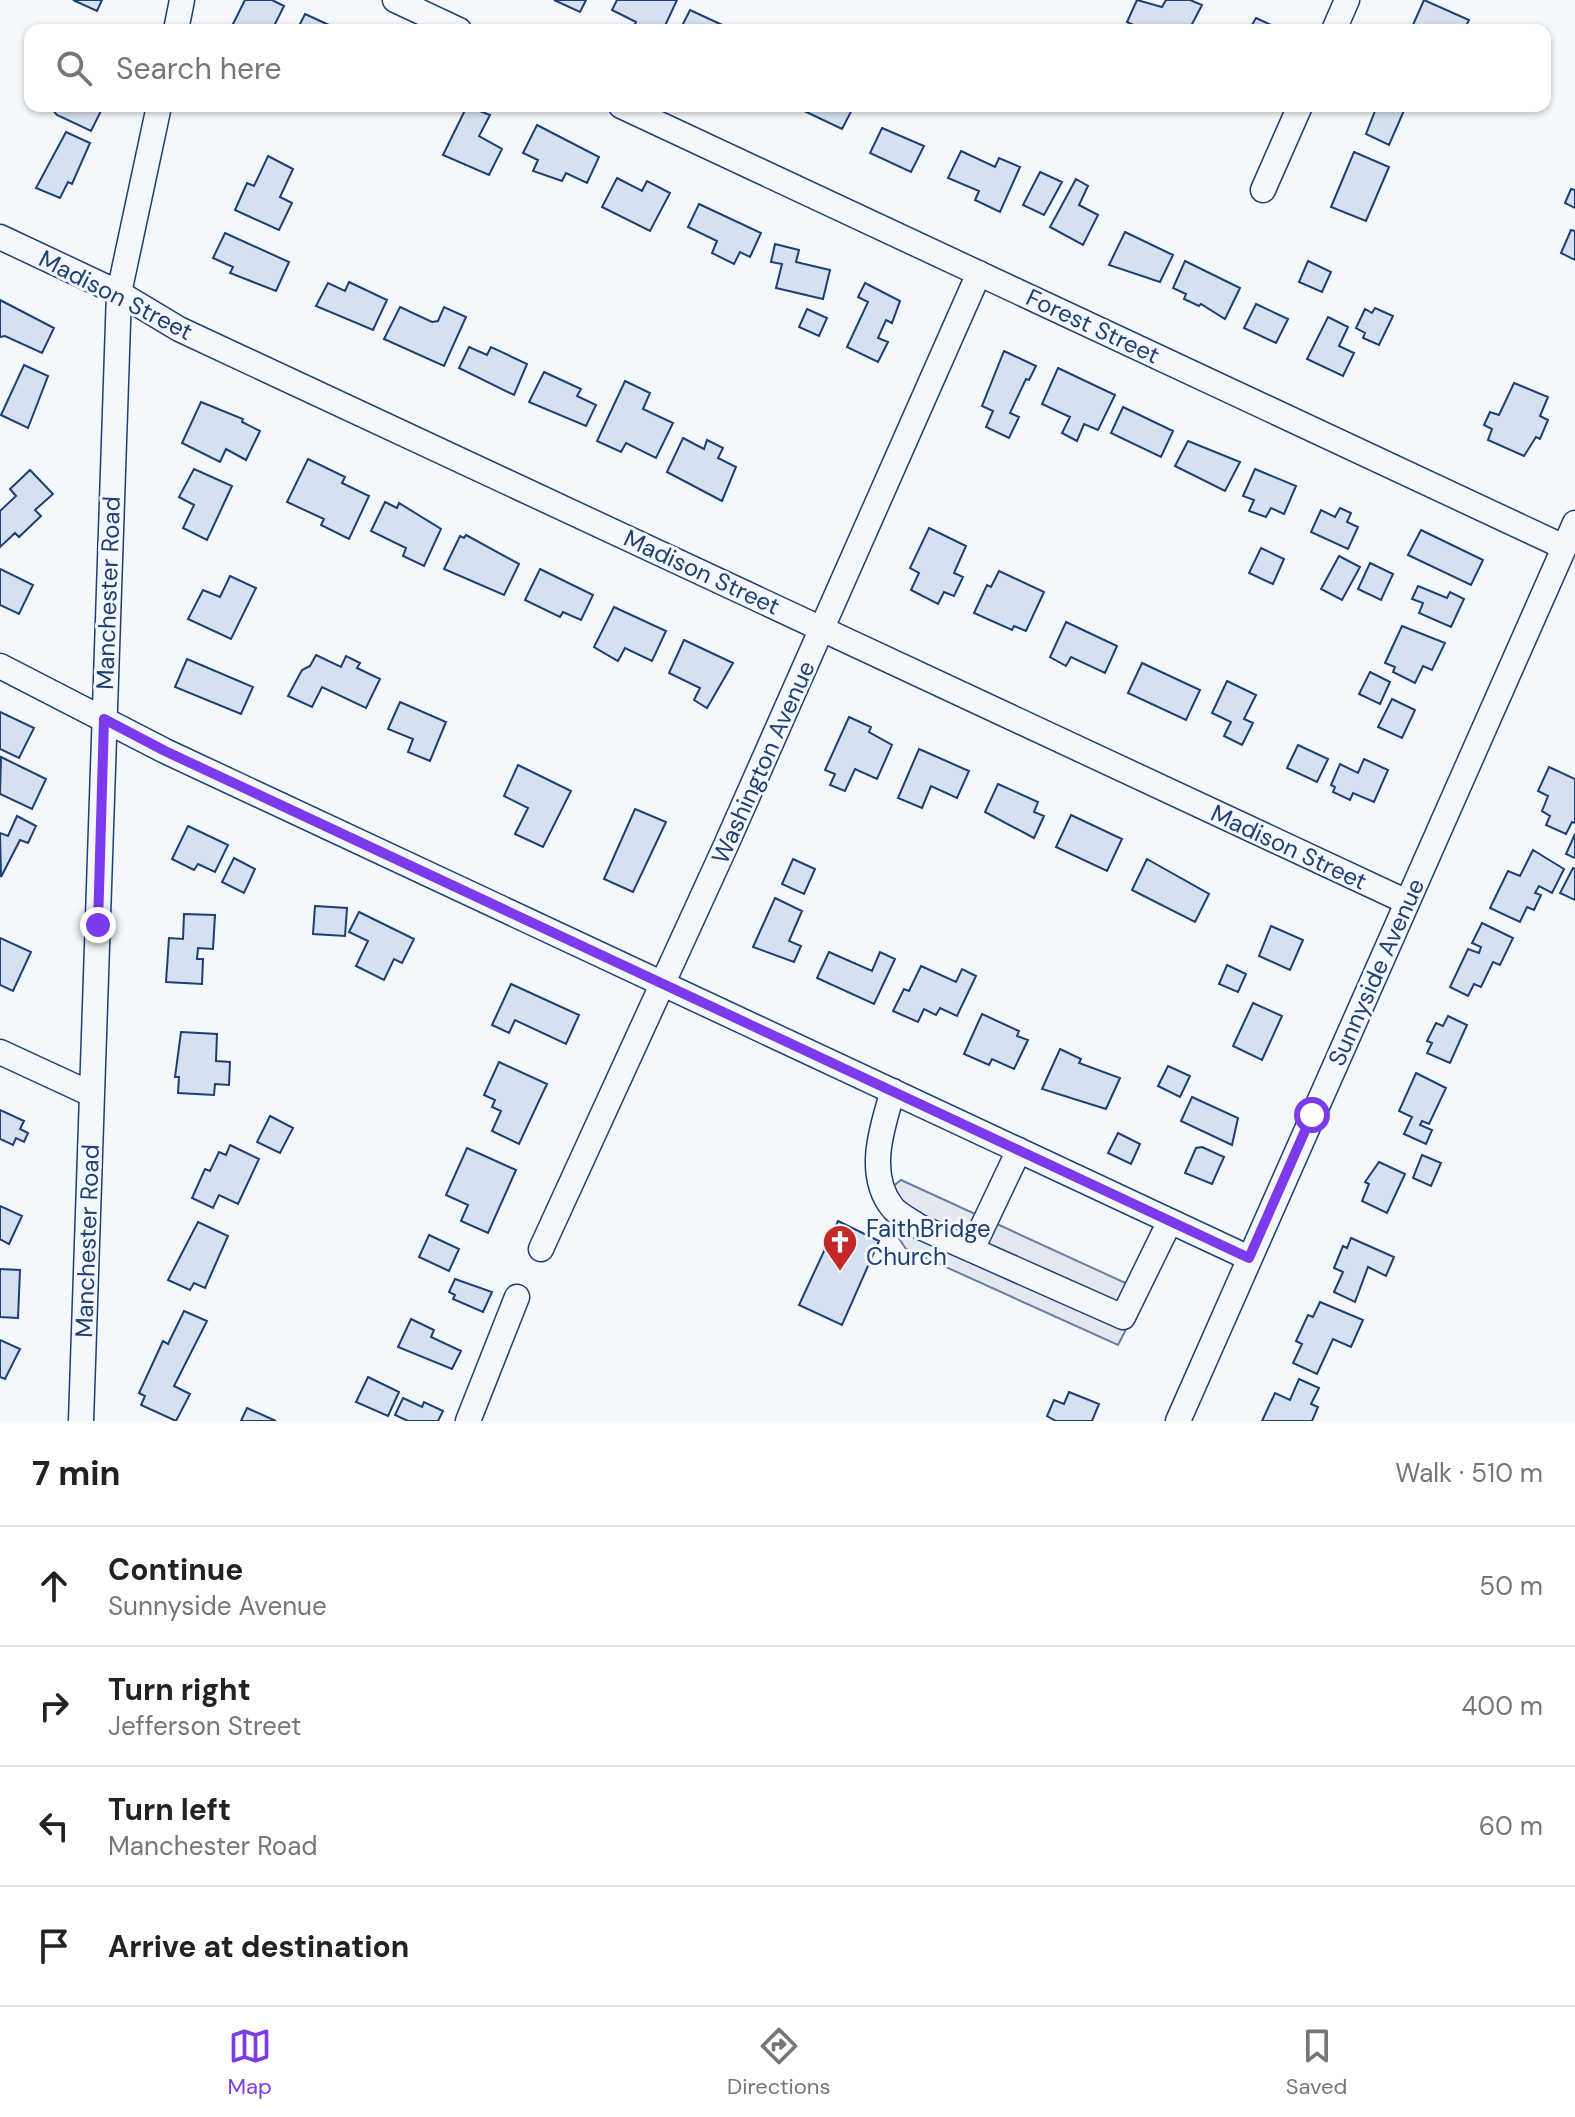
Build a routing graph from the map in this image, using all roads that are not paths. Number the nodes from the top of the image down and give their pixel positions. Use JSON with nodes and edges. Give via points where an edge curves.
{"nodes":[{"id":1,"x":182,"y":0,"type":"edge"},
{"id":2,"x":395,"y":0,"type":"edge"},
{"id":3,"x":1347,"y":0,"type":"edge"},
{"id":4,"x":177,"y":24,"type":"edge"},
{"id":5,"x":446,"y":24,"type":"edge"},
{"id":6,"x":1337,"y":24,"type":"edge"},
{"id":7,"x":158,"y":112,"type":"edge"},
{"id":8,"x":634,"y":112,"type":"edge"},
{"id":9,"x":1297,"y":112,"type":"edge"},
{"id":10,"x":1263,"y":190,"type":"dead end"},
{"id":11,"x":0,"y":237,"type":"edge"},
{"id":12,"x":979,"y":273,"type":"junction"},
{"id":13,"x":119,"y":293,"type":"junction"},
{"id":14,"x":1575,"y":523,"type":"edge"},
{"id":15,"x":1564,"y":547,"type":"junction"},
{"id":16,"x":823,"y":629,"type":"junction"},
{"id":17,"x":0,"y":666,"type":"edge"},
{"id":18,"x":104,"y":719,"type":"junction"},
{"id":19,"x":1407,"y":902,"type":"junction"},
{"id":20,"x":663,"y":984,"type":"junction"},
{"id":21,"x":0,"y":1052,"type":"edge"},
{"id":22,"x":893,"y":1091,"type":"junction"},
{"id":23,"x":91,"y":1094,"type":"junction"},
{"id":24,"x":1019,"y":1150,"type":"junction"},
{"id":25,"x":1170,"y":1221,"type":"junction"},
{"id":26,"x":541,"y":1249,"type":"dead end"},
{"id":27,"x":972,"y":1249,"type":"junction"},
{"id":28,"x":1249,"y":1258,"type":"junction"},
{"id":29,"x":517,"y":1297,"type":"dead end"},
{"id":30,"x":81,"y":1421,"type":"edge"},
{"id":31,"x":468,"y":1421,"type":"edge"},
{"id":32,"x":1178,"y":1421,"type":"edge"}],
"edges":[{"from":1,"to":4,"type":"street"},
{"from":2,"to":5,"type":"street"},
{"from":3,"to":6,"type":"street"},
{"from":7,"to":13,"type":"street","name":"Manchester Road"},
{"from":8,"to":12,"type":"street","name":"Forest Street"},
{"from":9,"to":10,"type":"street"},
{"from":11,"to":13,"type":"street","name":"Madison Street"},
{"from":12,"to":15,"type":"street","name":"Forest Street"},
{"from":12,"to":16,"type":"street","name":"Washington Avenue"},
{"from":13,"to":16,"type":"street","name":"Madison Street","via":[[189,334]]},
{"from":13,"to":18,"type":"street","name":"Manchester Road"},
{"from":14,"to":15,"type":"street","name":"Sunnyside Avenue"},
{"from":15,"to":19,"type":"street","name":"Sunnyside Avenue"},
{"from":16,"to":19,"type":"street","name":"Madison Street"},
{"from":16,"to":20,"type":"street","name":"Washington Avenue"},
{"from":17,"to":18,"type":"street"},
{"from":18,"to":20,"type":"street"},
{"from":18,"to":23,"type":"street","name":"Manchester Road"},
{"from":19,"to":28,"type":"street","name":"Sunnyside Avenue"},
{"from":20,"to":22,"type":"street"},
{"from":20,"to":26,"type":"street","name":"Washington Avenue"},
{"from":21,"to":23,"type":"street"},
{"from":22,"to":24,"type":"street"},
{"from":22,"to":27,"type":"street","via":[[880,1134],[878,1181],[893,1208],[918,1226]]},
{"from":23,"to":30,"type":"street","name":"Manchester Road"},
{"from":24,"to":25,"type":"street"},
{"from":24,"to":27,"type":"street"},
{"from":25,"to":27,"type":"street","via":[[1123,1317]]},
{"from":25,"to":28,"type":"street"},
{"from":28,"to":32,"type":"street","name":"Sunnyside Avenue"},
{"from":29,"to":31,"type":"street"}]}
